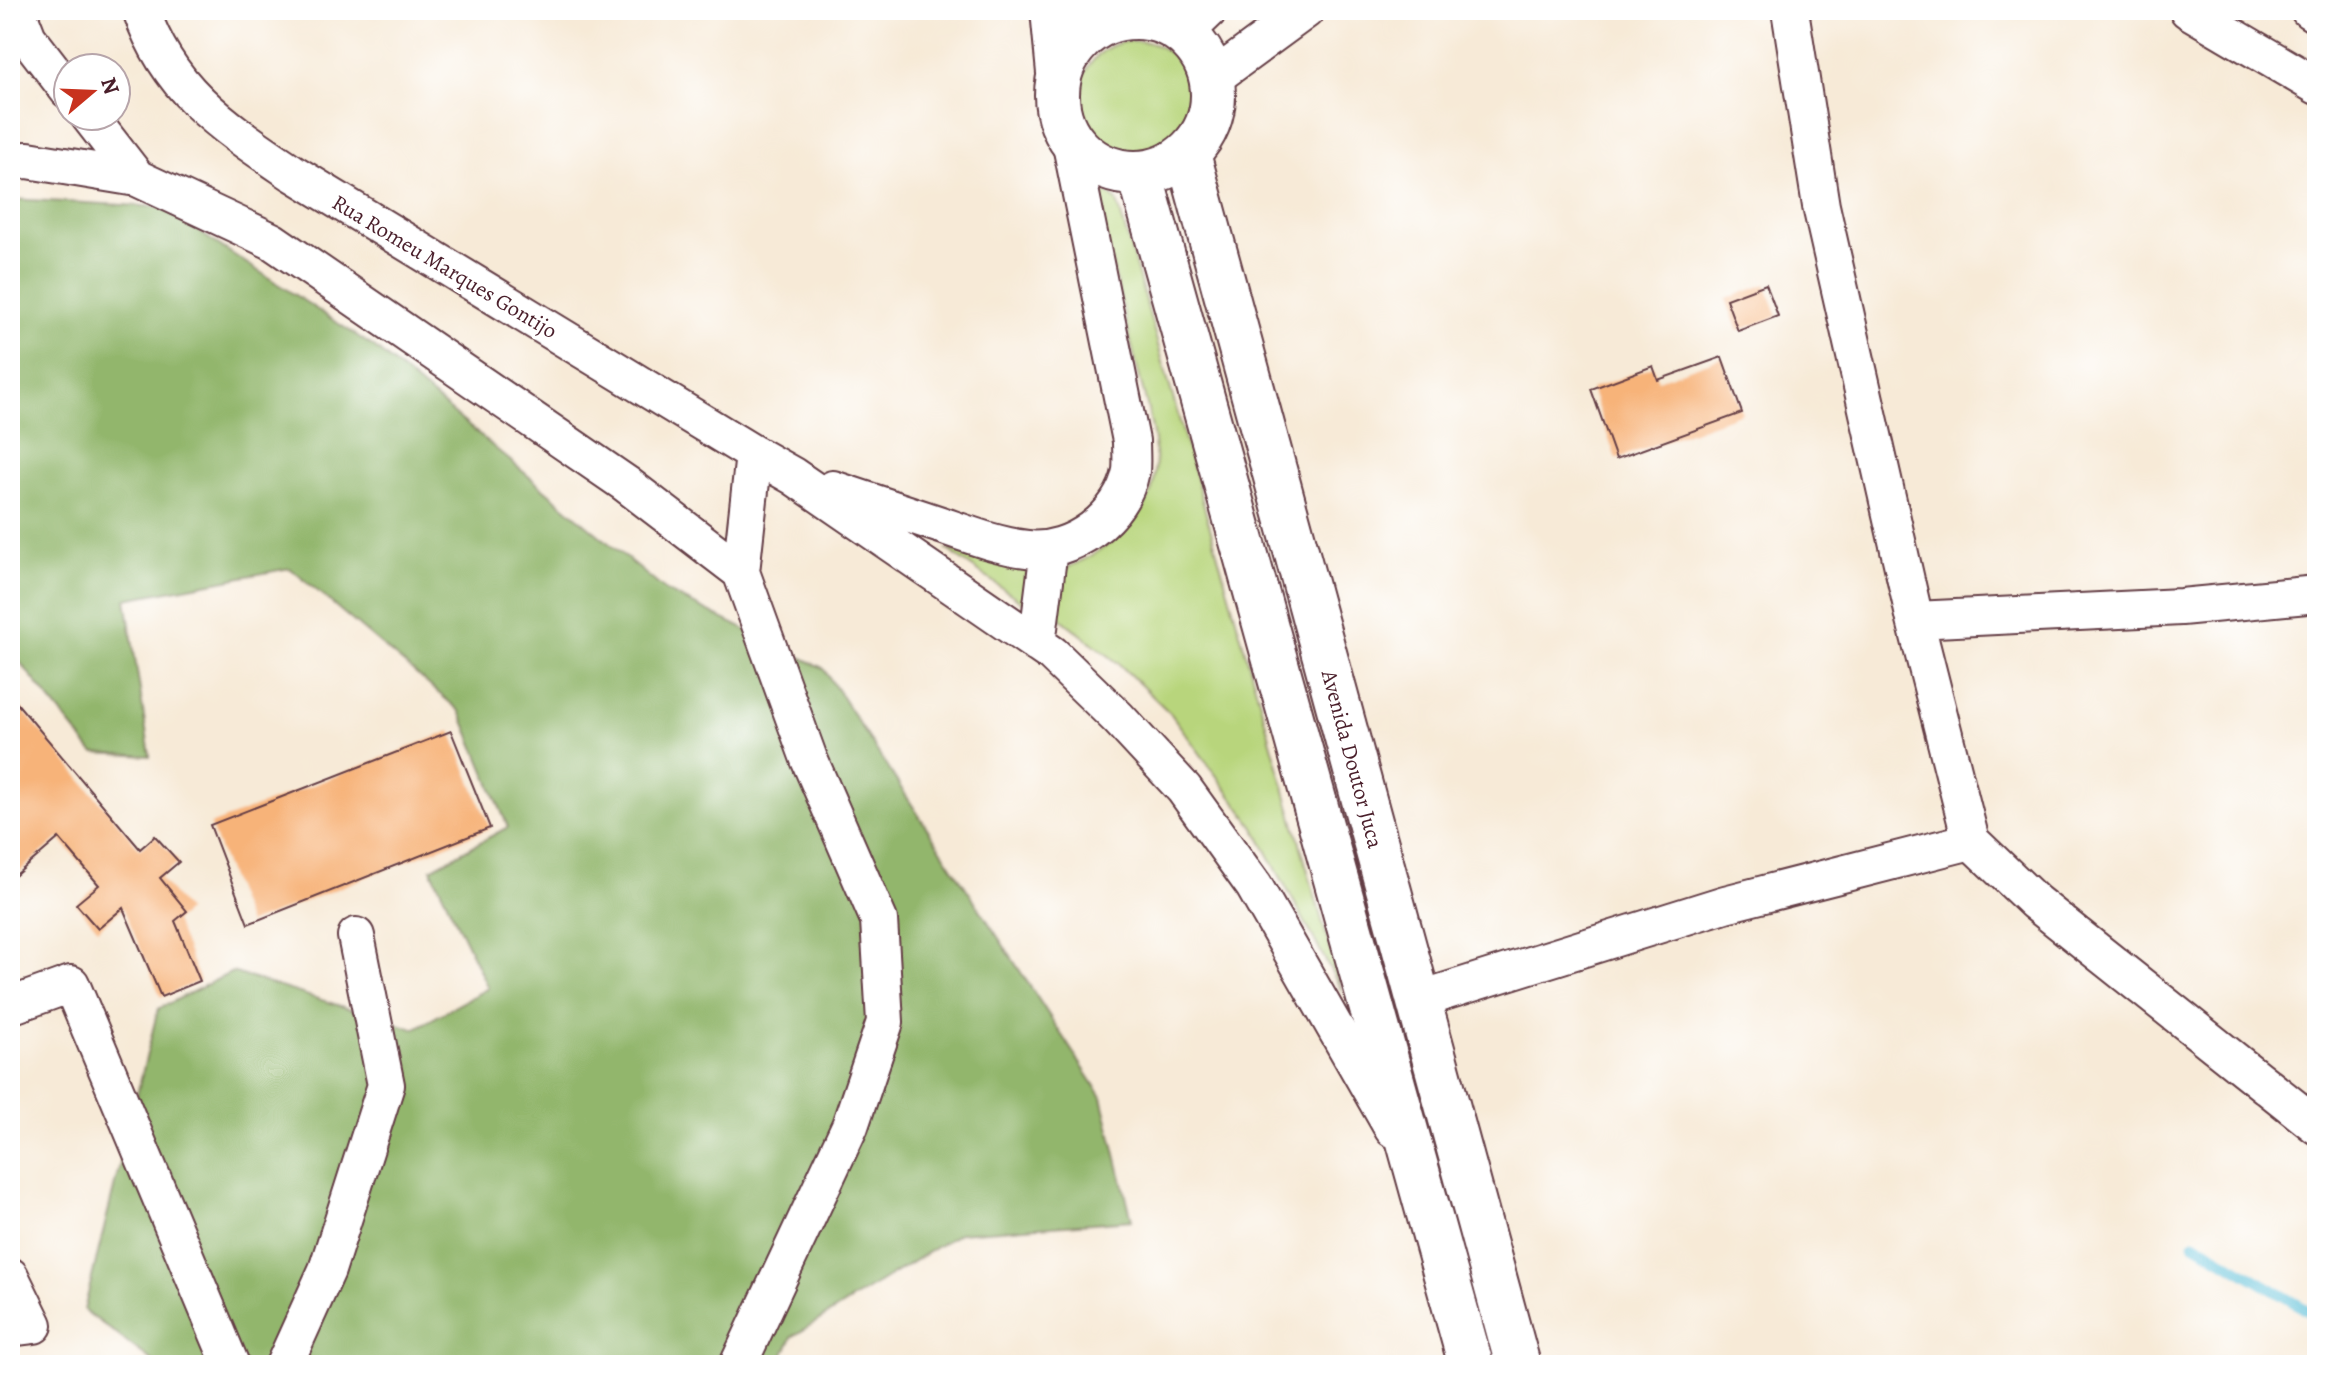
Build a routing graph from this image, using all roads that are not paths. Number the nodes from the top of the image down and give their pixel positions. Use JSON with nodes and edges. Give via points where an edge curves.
{"nodes":[{"id":1,"x":17,"y":10,"type":"edge"},
{"id":2,"x":141,"y":10,"type":"edge"},
{"id":3,"x":1053,"y":10,"type":"edge"},
{"id":4,"x":1306,"y":10,"type":"edge"},
{"id":5,"x":1790,"y":10,"type":"edge"},
{"id":6,"x":2188,"y":10,"type":"edge"},
{"id":7,"x":2309,"y":10,"type":"edge"},
{"id":8,"x":2317,"y":15,"type":"edge"},
{"id":9,"x":1177,"y":18,"type":"edge"},
{"id":10,"x":52,"y":69,"type":"edge"},
{"id":11,"x":1059,"y":73,"type":"junction"},
{"id":12,"x":1212,"y":79,"type":"junction"},
{"id":13,"x":2317,"y":86,"type":"edge"},
{"id":14,"x":101,"y":132,"type":"edge"},
{"id":15,"x":1069,"y":135,"type":"junction"},
{"id":16,"x":1188,"y":154,"type":"junction"},
{"id":17,"x":10,"y":161,"type":"edge"},
{"id":18,"x":1140,"y":174,"type":"junction"},
{"id":19,"x":137,"y":178,"type":"junction"},
{"id":20,"x":754,"y":454,"type":"junction"},
{"id":21,"x":793,"y":476,"type":"junction"},
{"id":22,"x":1049,"y":549,"type":"junction"},
{"id":23,"x":741,"y":572,"type":"junction"},
{"id":24,"x":2317,"y":594,"type":"edge"},
{"id":25,"x":1915,"y":620,"type":"junction"},
{"id":26,"x":1037,"y":644,"type":"junction"},
{"id":27,"x":1971,"y":841,"type":"junction"},
{"id":28,"x":356,"y":936,"type":"dead end"},
{"id":29,"x":1418,"y":1000,"type":"junction"},
{"id":30,"x":10,"y":1006,"type":"edge"},
{"id":31,"x":2317,"y":1126,"type":"edge"},
{"id":32,"x":1418,"y":1177,"type":"junction"},
{"id":33,"x":10,"y":1276,"type":"edge"},
{"id":34,"x":10,"y":1328,"type":"edge"},
{"id":35,"x":231,"y":1365,"type":"edge"},
{"id":36,"x":284,"y":1365,"type":"edge"},
{"id":37,"x":738,"y":1365,"type":"edge"},
{"id":38,"x":1471,"y":1365,"type":"edge"},
{"id":39,"x":1518,"y":1365,"type":"edge"}],
"edges":[{"from":1,"to":10,"type":"street","via":[[28,38]]},
{"from":2,"to":20,"type":"street","name":"Rua Romeu Marques Gontijo","via":[[171,74],[221,124]]},
{"from":3,"to":11,"type":"main road"},
{"from":4,"to":12,"type":"street"},
{"from":5,"to":25,"type":"street","via":[[1821,206]]},
{"from":6,"to":13,"type":"street"},
{"from":7,"to":8,"type":"street"},
{"from":9,"to":11,"type":"main road","via":[[1133,15],[1109,20],[1070,50]]},
{"from":9,"to":12,"type":"main road"},
{"from":11,"to":15,"type":"main road","via":[[1056,98]]},
{"from":12,"to":16,"type":"main road","via":[[1213,106],[1205,132]]},
{"from":14,"to":19,"type":"street"},
{"from":15,"to":18,"type":"main road","via":[[1093,161]]},
{"from":15,"to":22,"type":"street","via":[[1131,441],[1131,472],[1118,504],[1094,528]]},
{"from":16,"to":18,"type":"main road","via":[[1165,168]]},
{"from":16,"to":29,"type":"main road","name":"Avenida Doutor Juca"},
{"from":17,"to":19,"type":"street"},
{"from":18,"to":32,"type":"main road"},
{"from":19,"to":23,"type":"street","via":[[272,241],[626,484]]},
{"from":20,"to":21,"type":"street","name":"Rua Romeu Marques Gontijo"},
{"from":20,"to":23,"type":"street"},
{"from":21,"to":22,"type":"street","via":[[979,538]]},
{"from":21,"to":26,"type":"street"},
{"from":22,"to":26,"type":"street"},
{"from":23,"to":37,"type":"street","via":[[809,759],[879,920],[885,1022],[850,1126]]},
{"from":24,"to":25,"type":"street","via":[[2181,607]]},
{"from":25,"to":27,"type":"street"},
{"from":26,"to":32,"type":"street","via":[[1118,718],[1184,789],[1254,886]]},
{"from":27,"to":29,"type":"street","via":[[1725,904]]},
{"from":27,"to":31,"type":"street","via":[[2035,902]]},
{"from":28,"to":36,"type":"street","via":[[386,1085],[327,1270]]},
{"from":29,"to":39,"type":"main road","name":"Avenida Doutor Juca"},
{"from":30,"to":35,"type":"street","via":[[71,984]]},
{"from":32,"to":38,"type":"main road"},
{"from":33,"to":34,"type":"street","via":[[34,1325]]}]}
